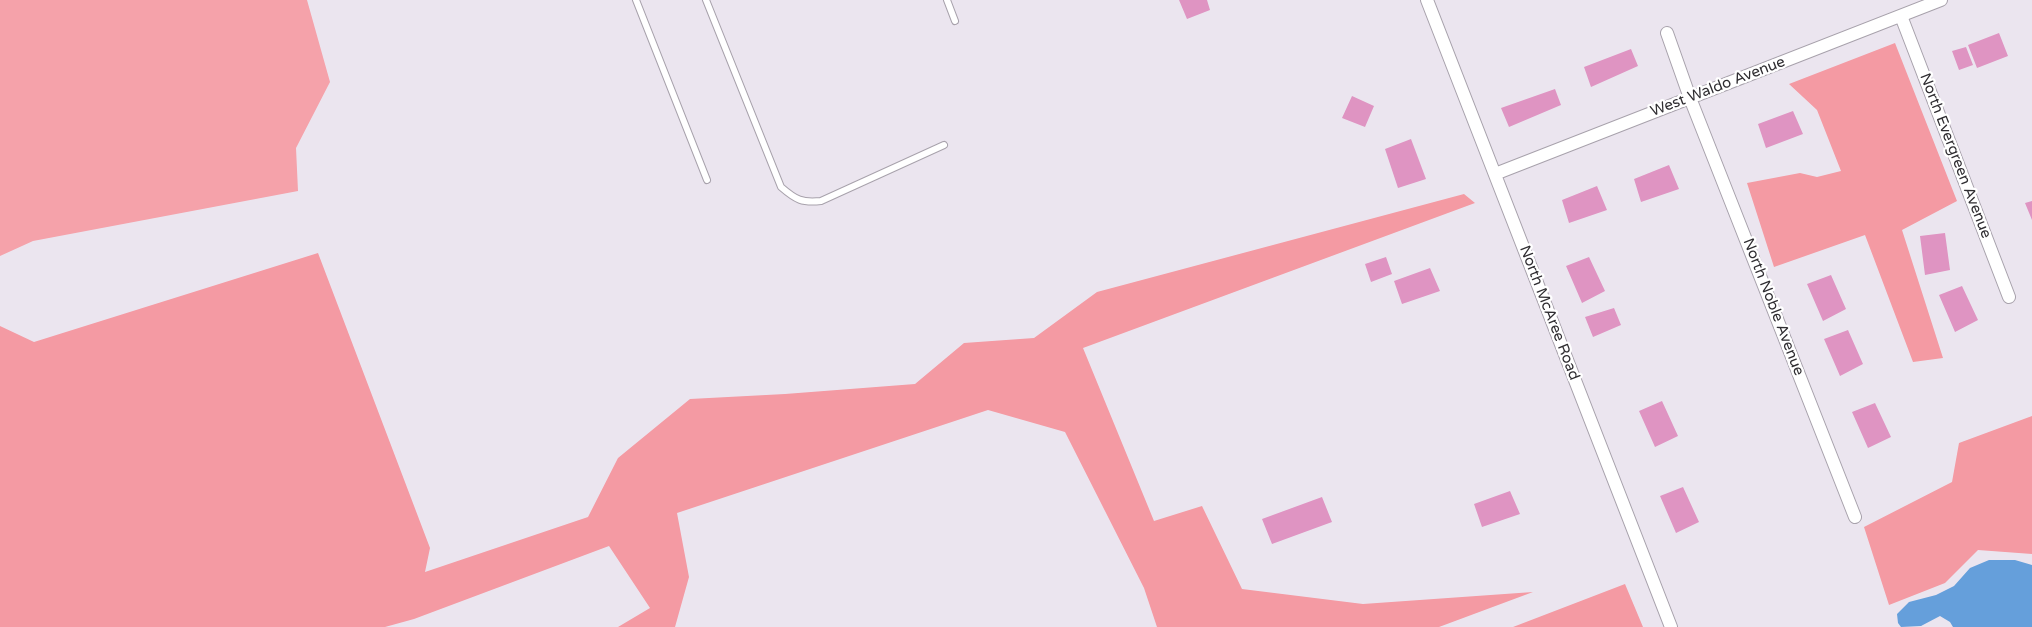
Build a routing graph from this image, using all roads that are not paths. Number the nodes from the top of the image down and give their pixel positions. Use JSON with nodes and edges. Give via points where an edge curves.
{"nodes":[{"id":1,"x":636,"y":0,"type":"edge"},
{"id":2,"x":706,"y":0,"type":"edge"},
{"id":3,"x":947,"y":0,"type":"edge"},
{"id":4,"x":1427,"y":0,"type":"edge"},
{"id":5,"x":1941,"y":0,"type":"edge"},
{"id":6,"x":1901,"y":16,"type":"junction"},
{"id":7,"x":955,"y":21,"type":"dead end"},
{"id":8,"x":1668,"y":34,"type":"dead end"},
{"id":9,"x":1690,"y":98,"type":"junction"},
{"id":10,"x":944,"y":145,"type":"dead end"},
{"id":11,"x":1495,"y":174,"type":"junction"},
{"id":12,"x":707,"y":180,"type":"dead end"},
{"id":13,"x":2009,"y":296,"type":"dead end"},
{"id":14,"x":1855,"y":517,"type":"dead end"},
{"id":15,"x":1671,"y":627,"type":"edge"}],
"edges":[{"from":1,"to":12,"type":"lane"},
{"from":2,"to":10,"type":"lane","via":[[781,187],[792,197],[806,203],[821,201]]},
{"from":3,"to":7,"type":"lane"},
{"from":4,"to":11,"type":"street","name":"North McAree Road"},
{"from":5,"to":6,"type":"street","name":"West Waldo Avenue"},
{"from":6,"to":9,"type":"street","name":"West Waldo Avenue"},
{"from":6,"to":13,"type":"street","name":"North Evergreen Avenue"},
{"from":8,"to":9,"type":"street","name":"North Noble Avenue"},
{"from":9,"to":11,"type":"street","name":"West Waldo Avenue"},
{"from":9,"to":14,"type":"street","name":"North Noble Avenue"},
{"from":11,"to":15,"type":"street","name":"North McAree Road"}]}
